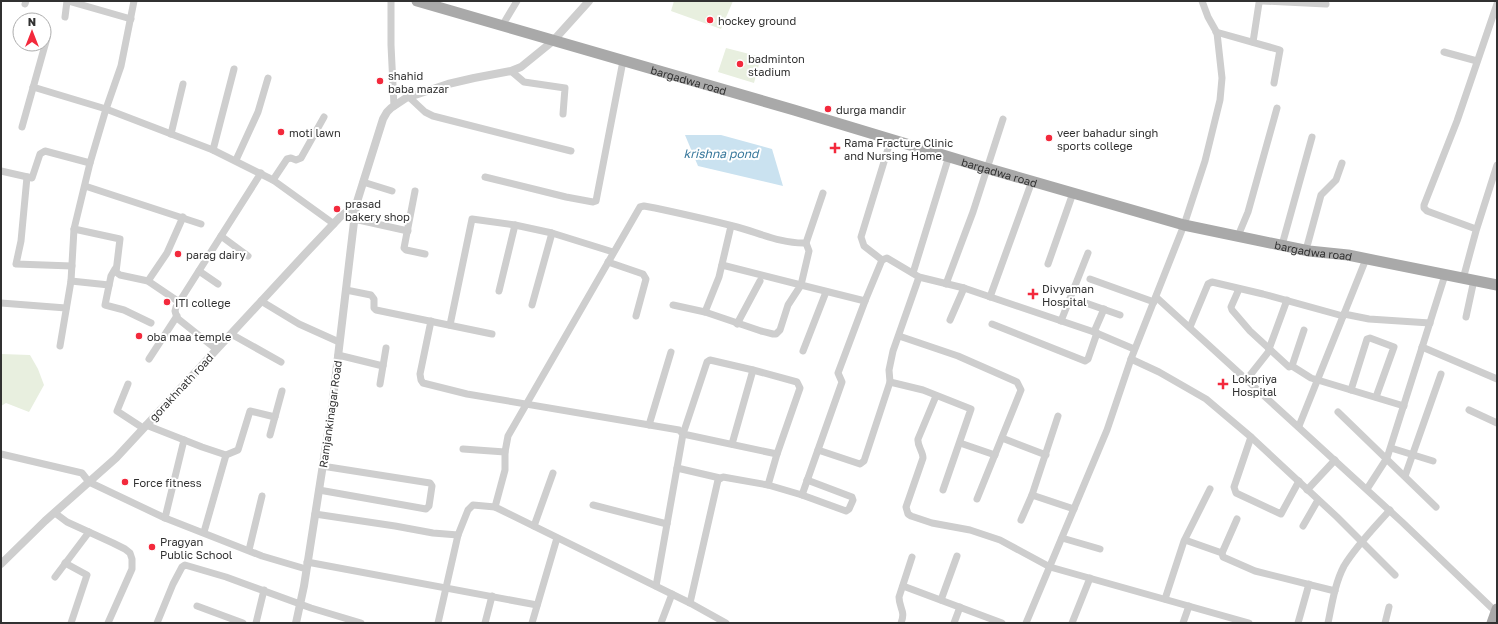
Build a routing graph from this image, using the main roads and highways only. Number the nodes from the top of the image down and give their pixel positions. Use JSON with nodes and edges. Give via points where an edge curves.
{"nodes":[{"id":1,"x":417,"y":1,"type":"edge"},
{"id":2,"x":1497,"y":285,"type":"edge"},
{"id":3,"x":1497,"y":611,"type":"edge"},
{"id":4,"x":1492,"y":623,"type":"edge"}],
"edges":[{"from":1,"to":2,"type":"main road","name":"bargadwa road","via":[[1184,224],[1306,250]]},
{"from":3,"to":4,"type":"main road"}]}
